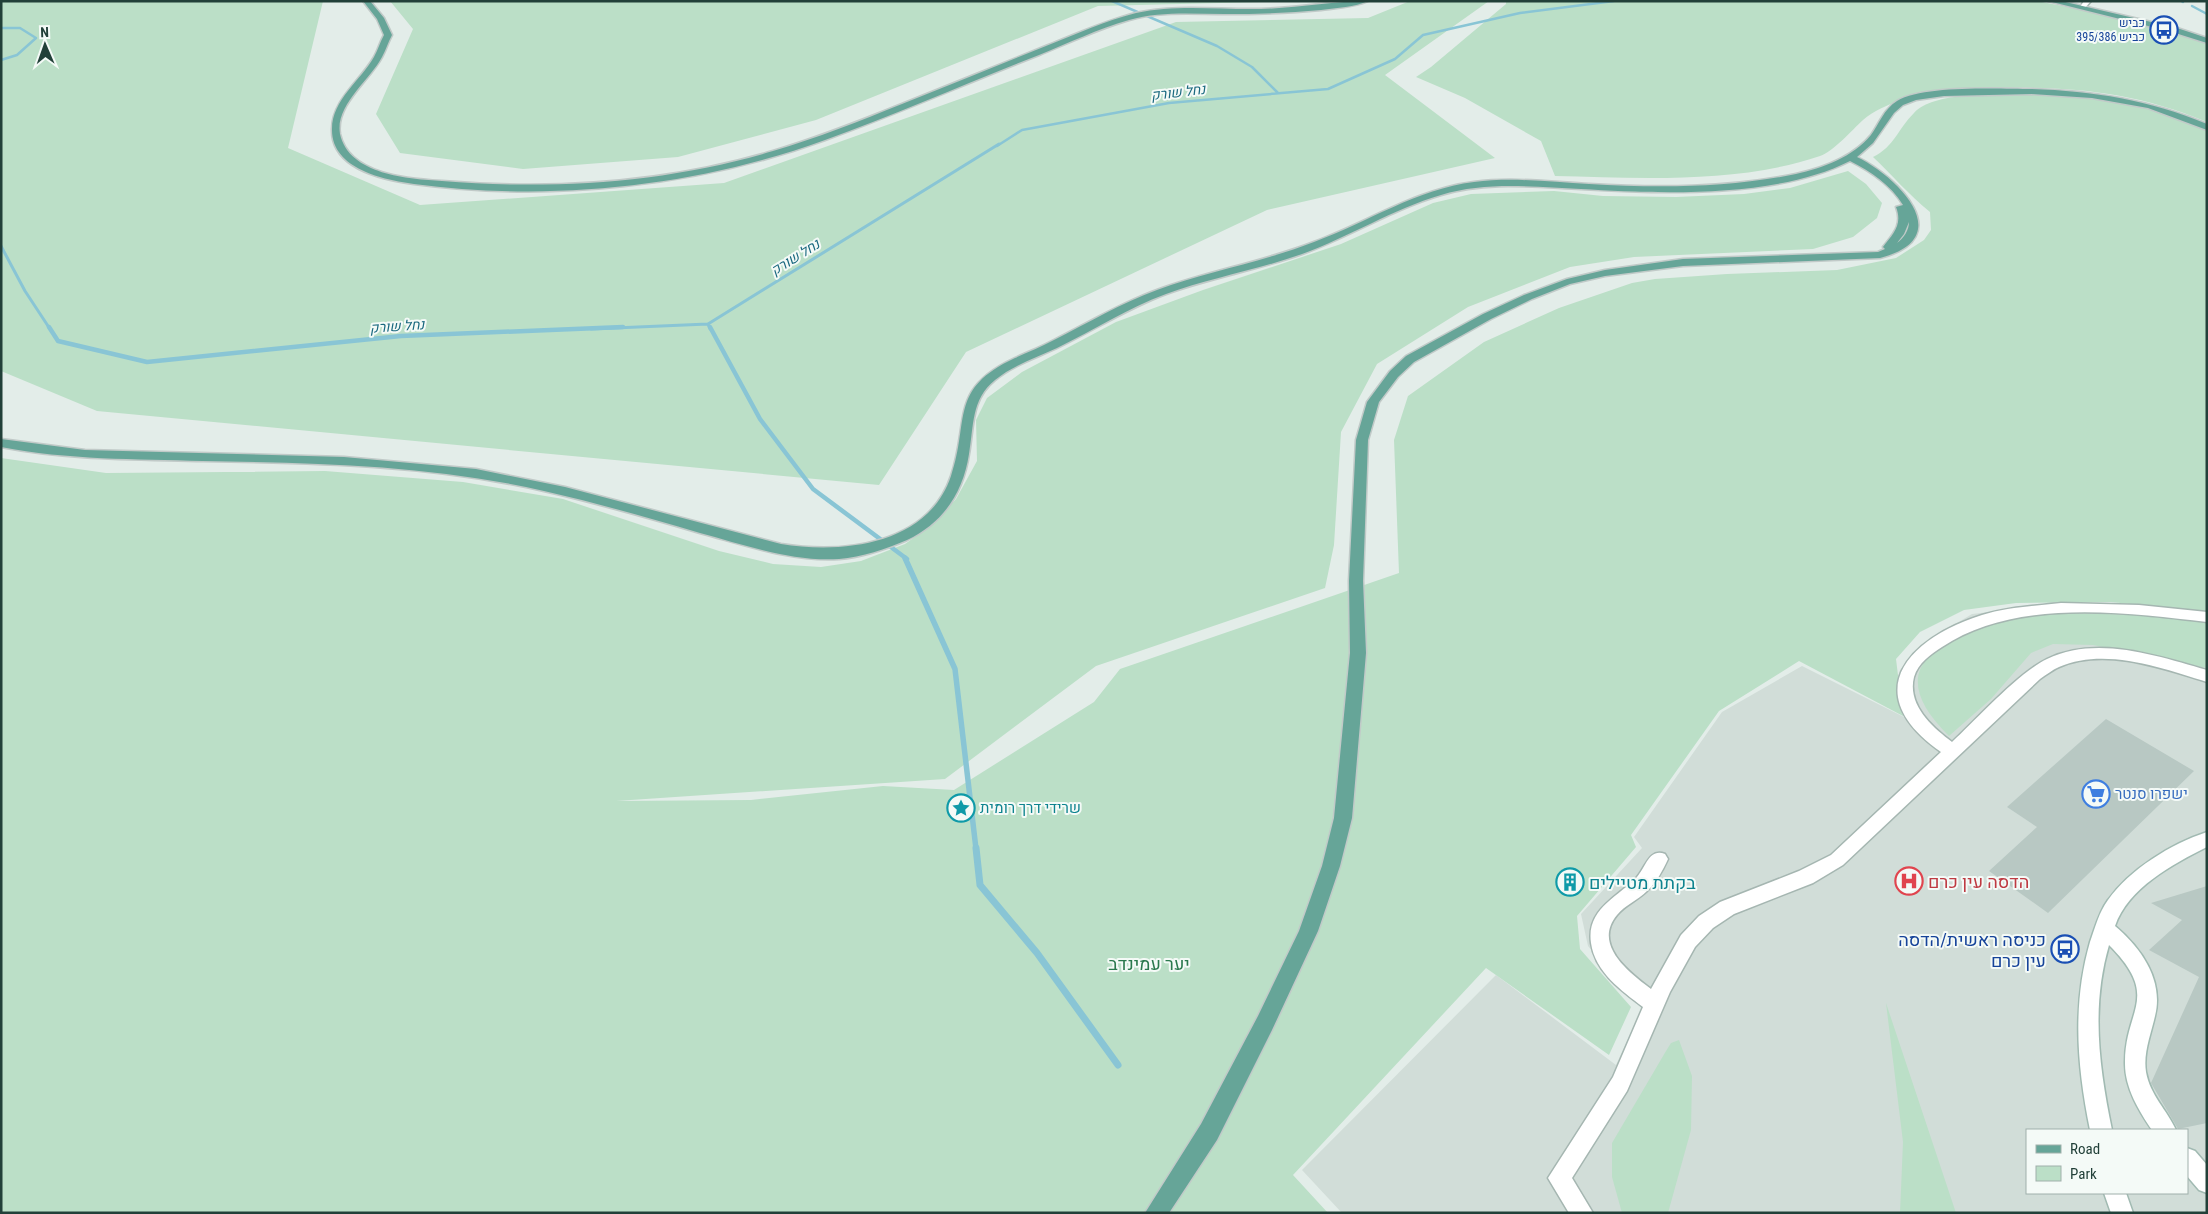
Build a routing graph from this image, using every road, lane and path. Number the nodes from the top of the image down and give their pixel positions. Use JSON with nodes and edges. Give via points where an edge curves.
{"nodes":[{"id":1,"x":366,"y":1,"type":"edge"},
{"id":2,"x":1365,"y":1,"type":"edge"},
{"id":3,"x":2051,"y":1,"type":"edge"},
{"id":4,"x":2086,"y":4,"type":"edge"},
{"id":5,"x":2207,"y":41,"type":"edge"},
{"id":6,"x":2207,"y":127,"type":"edge"},
{"id":7,"x":1869,"y":143,"type":"junction"},
{"id":8,"x":1850,"y":157,"type":"junction"},
{"id":9,"x":1884,"y":177,"type":"junction"},
{"id":10,"x":1880,"y":255,"type":"junction"},
{"id":11,"x":1,"y":443,"type":"edge"},
{"id":12,"x":2207,"y":617,"type":"edge"},
{"id":13,"x":2207,"y":676,"type":"edge"},
{"id":14,"x":1953,"y":751,"type":"junction"},
{"id":15,"x":2207,"y":839,"type":"edge"},
{"id":16,"x":1659,"y":859,"type":"dead end"},
{"id":17,"x":2105,"y":929,"type":"junction"},
{"id":18,"x":1656,"y":1004,"type":"junction"},
{"id":19,"x":2101,"y":1129,"type":"edge"},
{"id":20,"x":2164,"y":1129,"type":"edge"},
{"id":21,"x":2188,"y":1160,"type":"edge"},
{"id":22,"x":2207,"y":1182,"type":"edge"},
{"id":23,"x":2115,"y":1194,"type":"edge"},
{"id":24,"x":1156,"y":1213,"type":"edge"},
{"id":25,"x":1582,"y":1213,"type":"edge"},
{"id":26,"x":2122,"y":1213,"type":"edge"}],
"edges":[{"from":1,"to":2,"type":"main road","via":[[380,18],[388,35],[377,58],[336,120],[336,134],[343,150],[360,165],[382,175],[463,186],[522,188],[638,180],[758,158],[818,140],[1139,15],[1303,10]]},
{"from":3,"to":4,"type":"main road"},
{"from":4,"to":5,"type":"main road"},
{"from":6,"to":7,"type":"main road","via":[[2164,109],[2129,100],[2025,91],[1957,93],[1916,98],[1899,104]]},
{"from":7,"to":8,"type":"main road"},
{"from":7,"to":9,"type":"main road","via":[[1869,151]]},
{"from":8,"to":9,"type":"main road"},
{"from":8,"to":10,"type":"main road","via":[[1899,203],[1904,213],[1904,224],[1897,239]]},
{"from":8,"to":11,"type":"main road","via":[[1836,165],[1790,178],[1732,186],[1665,190],[1497,183],[1466,185],[1434,193],[1315,246],[1164,292],[1105,316],[1004,368],[980,385],[966,414],[963,458],[952,496],[922,527],[887,543],[848,553],[805,552],[754,543],[523,482],[455,469],[136,455],[25,448]]},
{"from":9,"to":10,"type":"main road","via":[[1912,209],[1914,226],[1903,244]]},
{"from":10,"to":24,"type":"main road","via":[[1676,263],[1618,270],[1566,283],[1532,295],[1410,359],[1372,402],[1362,440],[1356,581],[1358,653],[1343,818],[1332,866],[1308,931],[1265,1023],[1208,1132]]},
{"from":12,"to":14,"type":"street","via":[[2150,610],[2022,612],[1981,621],[1937,640],[1910,666],[1905,685],[1910,709],[1934,740]]},
{"from":13,"to":14,"type":"street","via":[[2122,656],[2100,654],[2066,658],[2043,668]]},
{"from":14,"to":18,"type":"street","via":[[1837,860],[1727,908],[1706,922],[1688,942]]},
{"from":15,"to":17,"type":"street","via":[[2145,874],[2114,906]]},
{"from":16,"to":18,"type":"street","via":[[1645,881],[1607,914],[1599,941],[1606,960],[1624,980]]},
{"from":17,"to":19,"type":"street","via":[[2094,962],[2087,1006],[2089,1070]]},
{"from":17,"to":20,"type":"street","via":[[2124,946],[2147,985],[2149,1001],[2135,1065],[2147,1105]]},
{"from":18,"to":25,"type":"street","via":[[1620,1084],[1559,1178]]},
{"from":21,"to":22,"type":"street"},
{"from":23,"to":26,"type":"street"}]}
